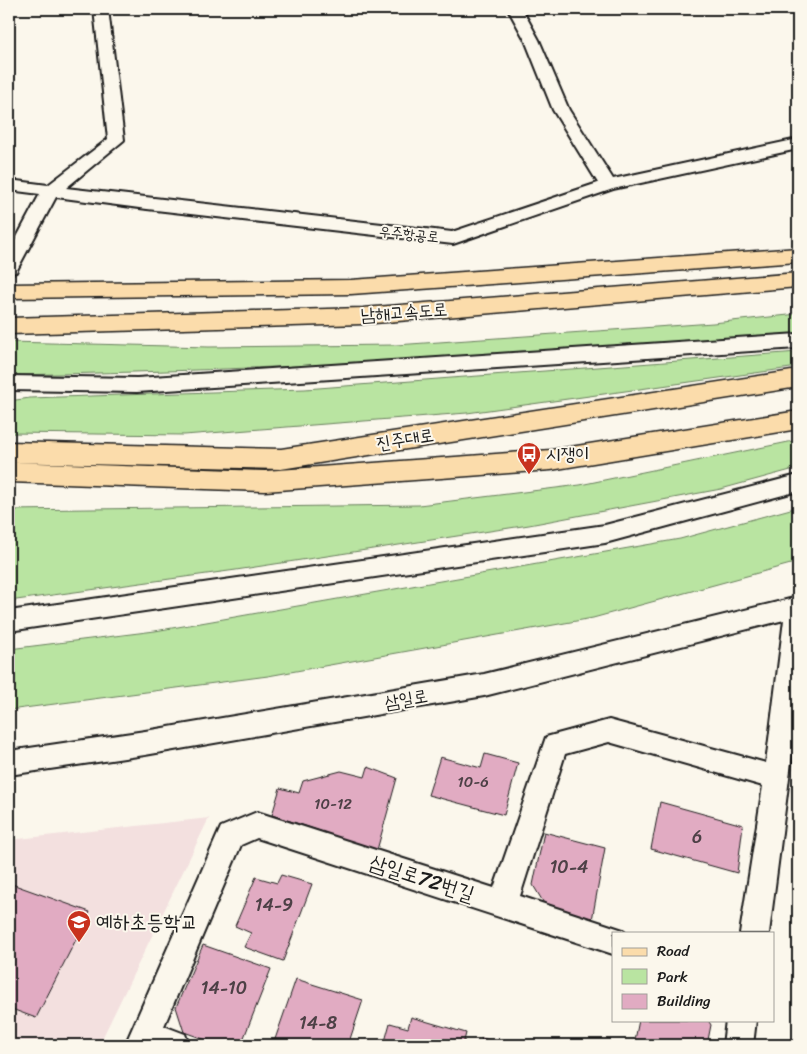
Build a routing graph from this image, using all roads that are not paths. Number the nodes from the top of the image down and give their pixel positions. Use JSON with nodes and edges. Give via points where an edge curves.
{"nodes":[{"id":1,"x":101,"y":9,"type":"edge"},
{"id":2,"x":515,"y":9,"type":"edge"},
{"id":3,"x":798,"y":144,"type":"edge"},
{"id":4,"x":9,"y":185,"type":"edge"},
{"id":5,"x":608,"y":185,"type":"junction"},
{"id":6,"x":50,"y":192,"type":"junction"},
{"id":7,"x":798,"y":255,"type":"edge"},
{"id":8,"x":9,"y":268,"type":"edge"},
{"id":9,"x":798,"y":280,"type":"edge"},
{"id":10,"x":9,"y":291,"type":"edge"},
{"id":11,"x":9,"y":326,"type":"edge"},
{"id":12,"x":798,"y":341,"type":"edge"},
{"id":13,"x":798,"y":378,"type":"edge"},
{"id":14,"x":9,"y":383,"type":"edge"},
{"id":15,"x":798,"y":420,"type":"edge"},
{"id":16,"x":9,"y":452,"type":"edge"},
{"id":17,"x":9,"y":472,"type":"edge"},
{"id":18,"x":798,"y":484,"type":"edge"},
{"id":19,"x":798,"y":607,"type":"edge"},
{"id":20,"x":9,"y":620,"type":"edge"},
{"id":21,"x":9,"y":763,"type":"edge"},
{"id":22,"x":777,"y":778,"type":"junction"},
{"id":23,"x":503,"y":905,"type":"junction"},
{"id":24,"x":754,"y":932,"type":"edge"},
{"id":25,"x":612,"y":940,"type":"edge"},
{"id":26,"x":741,"y":1022,"type":"edge"},
{"id":27,"x":142,"y":1040,"type":"edge"},
{"id":28,"x":174,"y":1045,"type":"edge"},
{"id":29,"x":738,"y":1045,"type":"edge"}],
"edges":[{"from":1,"to":6,"type":"street","via":[[116,140]]},
{"from":2,"to":5,"type":"street","via":[[532,40],[561,110]]},
{"from":3,"to":5,"type":"street","name":"우주항공로"},
{"from":4,"to":6,"type":"street","name":"우주항공로"},
{"from":5,"to":6,"type":"street","name":"우주항공로","via":[[453,238]]},
{"from":6,"to":8,"type":"street"},
{"from":7,"to":10,"type":"main road","name":"남해고속도로","via":[[351,287]]},
{"from":9,"to":11,"type":"main road","name":"남해고속도로","via":[[363,316]]},
{"from":12,"to":14,"type":"street","via":[[138,385]]},
{"from":13,"to":16,"type":"main road","name":"진주대로","via":[[281,459]]},
{"from":15,"to":17,"type":"main road","name":"진주대로","via":[[551,460],[265,481]]},
{"from":18,"to":20,"type":"street","via":[[605,534]]},
{"from":19,"to":21,"type":"street","name":"삼일로","via":[[484,685]]},
{"from":19,"to":22,"type":"street"},
{"from":22,"to":23,"type":"street","via":[[609,731],[556,745]]},
{"from":22,"to":24,"type":"street"},
{"from":23,"to":25,"type":"street","name":"삼일로72번길"},
{"from":23,"to":27,"type":"street","name":"삼일로72번길","via":[[258,825],[231,836]]},
{"from":26,"to":29,"type":"street"},
{"from":27,"to":28,"type":"street"}]}
